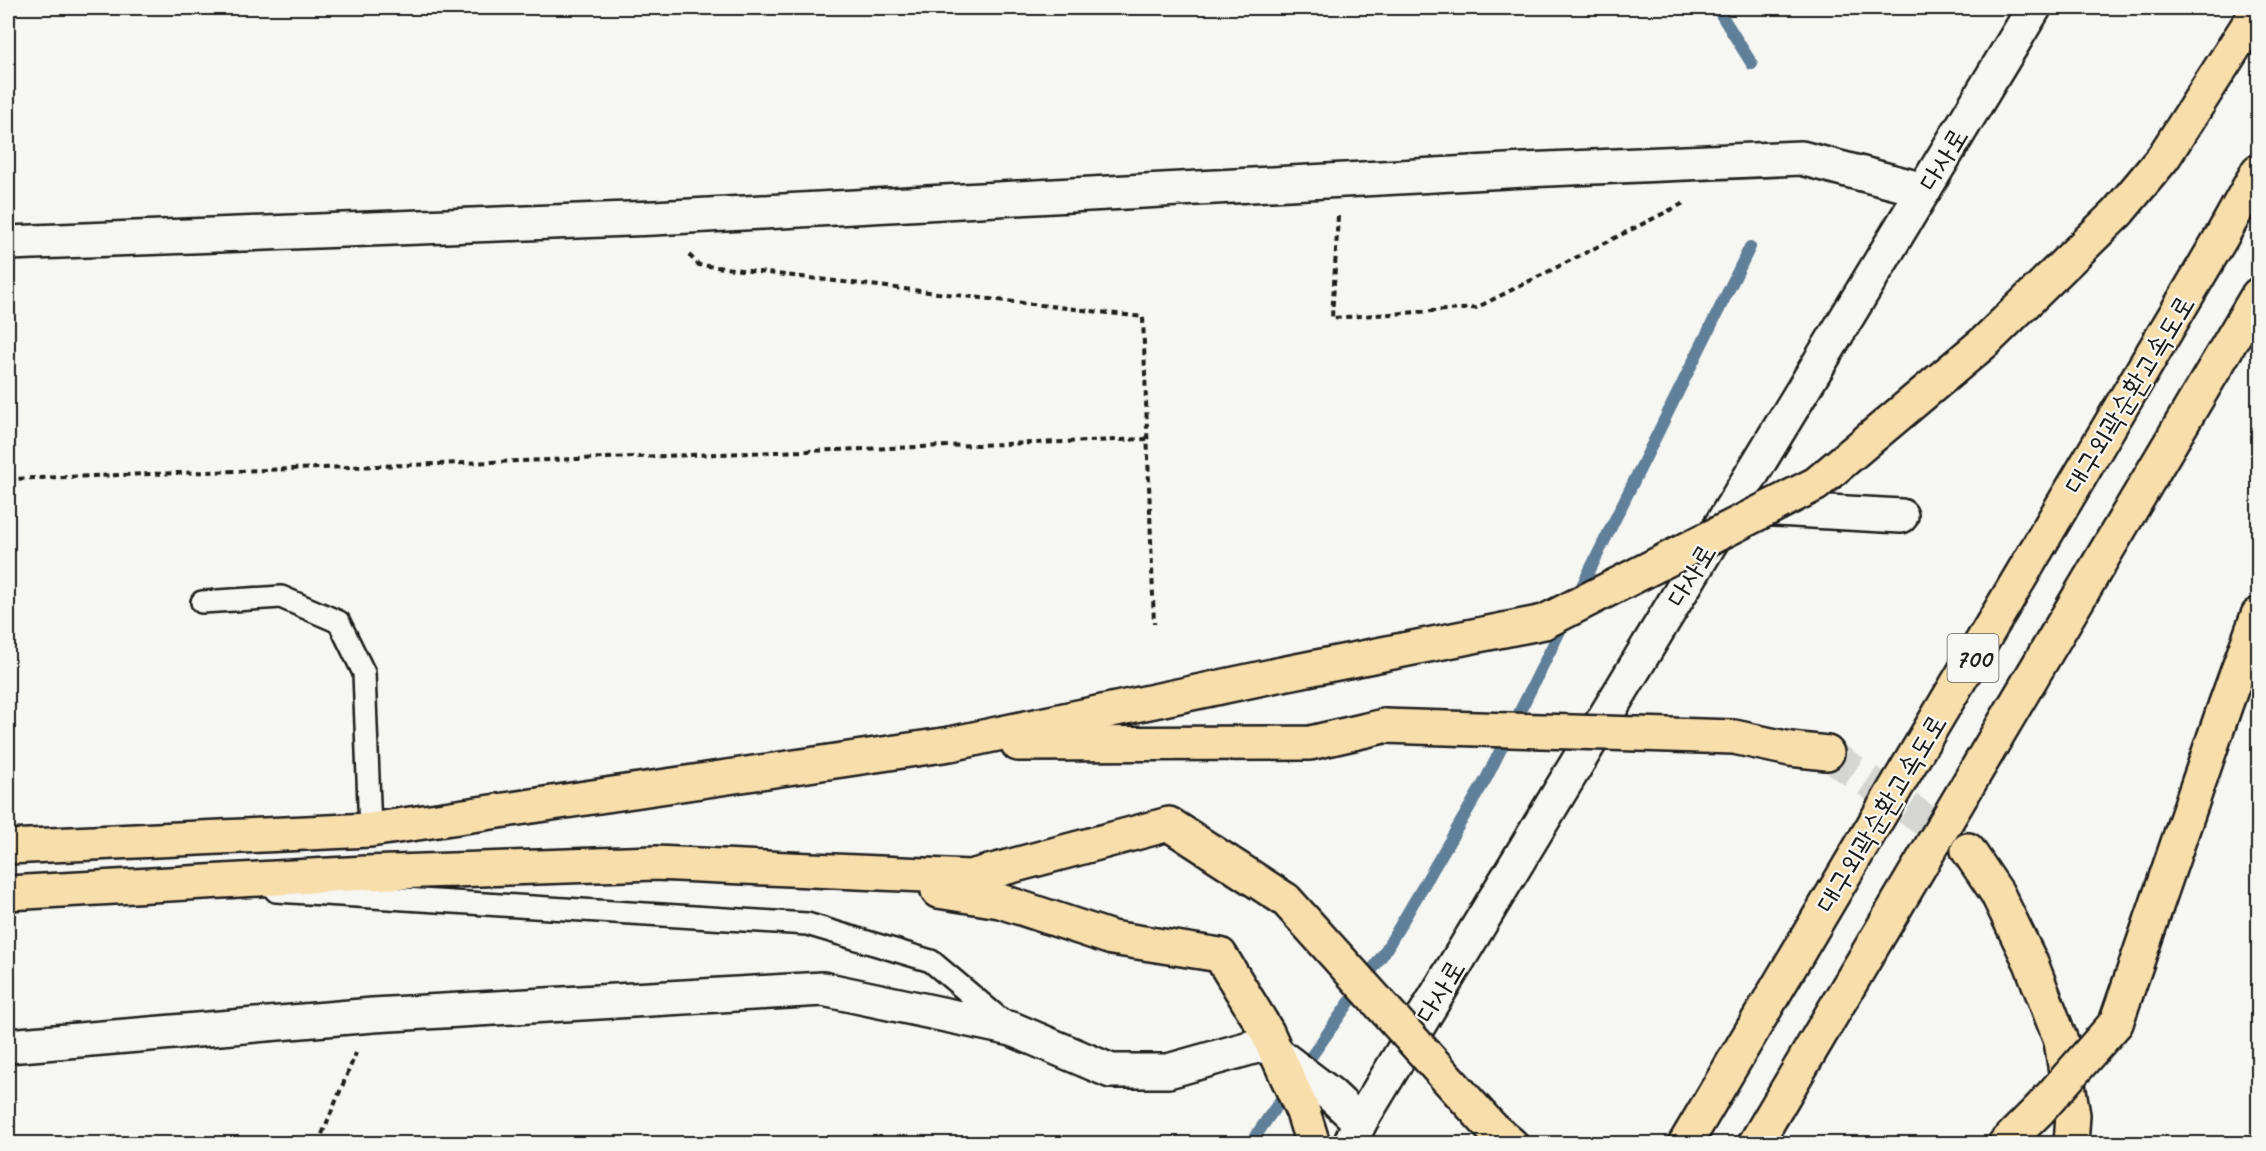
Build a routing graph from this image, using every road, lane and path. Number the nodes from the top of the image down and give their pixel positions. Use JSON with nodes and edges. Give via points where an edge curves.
{"nodes":[{"id":1,"x":2034,"y":8,"type":"edge"},
{"id":2,"x":2259,"y":10,"type":"edge"},
{"id":3,"x":2259,"y":171,"type":"edge"},
{"id":4,"x":1341,"y":181,"type":"junction"},
{"id":5,"x":1924,"y":190,"type":"junction"},
{"id":6,"x":1696,"y":197,"type":"dead end"},
{"id":7,"x":654,"y":218,"type":"junction"},
{"id":8,"x":8,"y":243,"type":"edge"},
{"id":9,"x":2259,"y":295,"type":"edge"},
{"id":10,"x":1147,"y":439,"type":"junction"},
{"id":11,"x":8,"y":479,"type":"edge"},
{"id":12,"x":1731,"y":507,"type":"junction"},
{"id":13,"x":1901,"y":516,"type":"dead end"},
{"id":14,"x":202,"y":602,"type":"dead end"},
{"id":15,"x":1154,"y":624,"type":"dead end"},
{"id":16,"x":2253,"y":629,"type":"edge"},
{"id":17,"x":950,"y":744,"type":"junction"},
{"id":18,"x":1827,"y":753,"type":"tunnel mouth"},
{"id":19,"x":370,"y":830,"type":"junction"},
{"id":20,"x":8,"y":847,"type":"edge"},
{"id":21,"x":1968,"y":850,"type":"tunnel mouth"},
{"id":22,"x":655,"y":863,"type":"junction"},
{"id":23,"x":165,"y":884,"type":"junction"},
{"id":24,"x":8,"y":893,"type":"edge"},
{"id":25,"x":373,"y":1015,"type":"junction"},
{"id":26,"x":1012,"y":1029,"type":"junction"},
{"id":27,"x":8,"y":1046,"type":"edge"},
{"id":28,"x":1355,"y":1133,"type":"edge"},
{"id":29,"x":1501,"y":1136,"type":"edge"},
{"id":30,"x":318,"y":1143,"type":"edge"},
{"id":31,"x":1312,"y":1143,"type":"edge"},
{"id":32,"x":1685,"y":1143,"type":"edge"},
{"id":33,"x":1755,"y":1143,"type":"edge"},
{"id":34,"x":2005,"y":1143,"type":"edge"},
{"id":35,"x":2071,"y":1143,"type":"edge"}],
"edges":[{"from":1,"to":5,"type":"street","name":"다사로"},
{"from":2,"to":17,"type":"highway","bridge":true,"via":[[2163,158],[2118,212],[1987,340],[1816,483],[1544,622]]},
{"from":3,"to":32,"type":"highway","name":"대구외곽순환고속도로","number":"700"},
{"from":4,"to":5,"type":"street","via":[[1801,158]]},
{"from":4,"to":6,"type":"path","via":[[1332,318],[1476,309]]},
{"from":4,"to":7,"type":"street"},
{"from":5,"to":12,"type":"street","name":"다사로"},
{"from":7,"to":8,"type":"street"},
{"from":7,"to":10,"type":"path","via":[[699,265],[1143,317]]},
{"from":9,"to":33,"type":"highway","number":"700"},
{"from":10,"to":11,"type":"path"},
{"from":10,"to":15,"type":"path"},
{"from":12,"to":13,"type":"street"},
{"from":12,"to":28,"type":"street","name":"다사로"},
{"from":14,"to":19,"type":"lane","via":[[281,597],[339,622],[364,673]]},
{"from":16,"to":34,"type":"highway","bridge":true,"via":[[2115,1023]]},
{"from":17,"to":18,"type":"highway","bridge":true,"via":[[1310,743],[1384,726],[1734,737]]},
{"from":17,"to":19,"type":"highway"},
{"from":19,"to":20,"type":"highway"},
{"from":21,"to":35,"type":"highway","via":[[1997,893],[2031,963],[2061,1041],[2073,1115]]},
{"from":22,"to":23,"type":"highway"},
{"from":22,"to":29,"type":"highway","bridge":true,"via":[[970,877],[1169,824],[1286,900]]},
{"from":22,"to":31,"type":"highway","via":[[889,884],[1000,901],[1112,938],[1220,955],[1267,1032],[1303,1112]]},
{"from":23,"to":24,"type":"highway"},
{"from":23,"to":26,"type":"lane","via":[[807,924],[931,961]]},
{"from":25,"to":26,"type":"street","via":[[823,989]]},
{"from":25,"to":27,"type":"street"},
{"from":25,"to":30,"type":"path"},
{"from":26,"to":28,"type":"street","via":[[1111,1071],[1168,1071],[1264,1044],[1322,1088]]}]}
